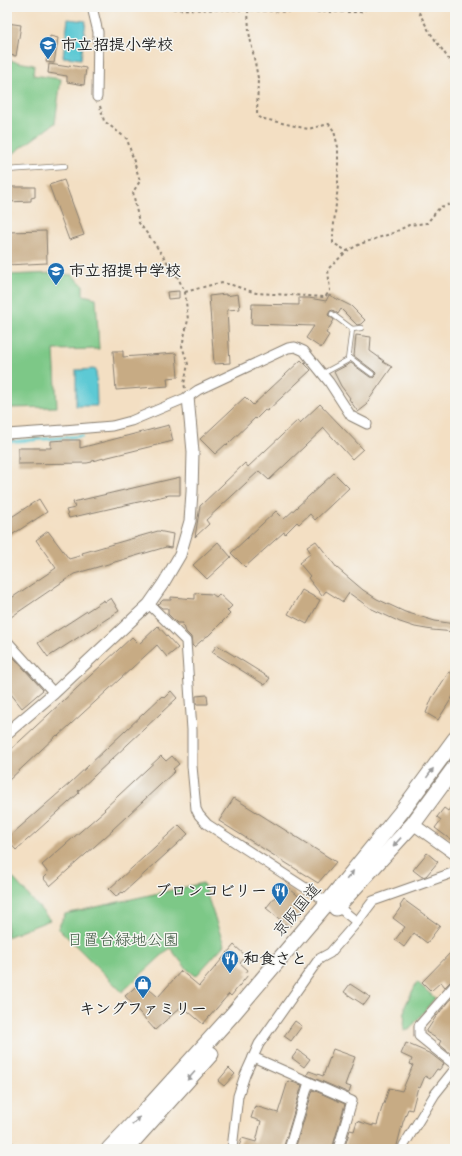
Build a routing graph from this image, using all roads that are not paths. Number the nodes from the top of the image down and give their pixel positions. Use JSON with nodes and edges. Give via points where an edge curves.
{"nodes":[{"id":1,"x":92,"y":7,"type":"edge"},
{"id":2,"x":97,"y":98,"type":"road end"},
{"id":3,"x":65,"y":166,"type":"dead end"},
{"id":4,"x":7,"y":170,"type":"edge"},
{"id":5,"x":332,"y":314,"type":"dead end"},
{"id":6,"x":361,"y":328,"type":"dead end"},
{"id":7,"x":352,"y":329,"type":"junction"},
{"id":8,"x":349,"y":357,"type":"junction"},
{"id":9,"x":322,"y":374,"type":"junction"},
{"id":10,"x":372,"y":374,"type":"dead end"},
{"id":11,"x":188,"y":397,"type":"junction"},
{"id":12,"x":367,"y":424,"type":"dead end"},
{"id":13,"x":7,"y":434,"type":"edge"},
{"id":14,"x":149,"y":604,"type":"junction"},
{"id":15,"x":7,"y":641,"type":"edge"},
{"id":16,"x":54,"y":693,"type":"junction"},
{"id":17,"x":7,"y":733,"type":"edge"},
{"id":18,"x":455,"y":739,"type":"edge"},
{"id":19,"x":455,"y":767,"type":"edge"},
{"id":20,"x":413,"y":824,"type":"junction"},
{"id":21,"x":455,"y":854,"type":"edge"},
{"id":22,"x":455,"y":872,"type":"edge"},
{"id":23,"x":333,"y":904,"type":"junction"},
{"id":24,"x":357,"y":922,"type":"junction"},
{"id":25,"x":455,"y":985,"type":"edge"},
{"id":26,"x":253,"y":1057,"type":"junction"},
{"id":27,"x":455,"y":1065,"type":"edge"},
{"id":28,"x":455,"y":1069,"type":"edge"},
{"id":29,"x":308,"y":1082,"type":"junction"},
{"id":30,"x":109,"y":1149,"type":"edge"},
{"id":31,"x":126,"y":1149,"type":"edge"},
{"id":32,"x":232,"y":1149,"type":"edge"},
{"id":33,"x":289,"y":1149,"type":"edge"},
{"id":34,"x":338,"y":1149,"type":"edge"},
{"id":35,"x":403,"y":1149,"type":"edge"}],
"edges":[{"from":1,"to":2,"type":"street","via":[[98,32]]},
{"from":3,"to":4,"type":"lane"},
{"from":5,"to":7,"type":"lane"},
{"from":6,"to":7,"type":"lane"},
{"from":7,"to":8,"type":"lane"},
{"from":8,"to":9,"type":"lane","via":[[348,360]]},
{"from":8,"to":10,"type":"lane"},
{"from":9,"to":11,"type":"street","via":[[304,351],[295,347],[288,348]]},
{"from":9,"to":12,"type":"street","via":[[350,416]]},
{"from":11,"to":13,"type":"street","via":[[131,421],[112,426]]},
{"from":11,"to":14,"type":"street","via":[[193,452],[190,521],[180,555]]},
{"from":14,"to":16,"type":"street"},
{"from":14,"to":23,"type":"street","via":[[186,641],[194,784],[196,809],[199,815],[207,824]]},
{"from":15,"to":16,"type":"street"},
{"from":16,"to":17,"type":"street"},
{"from":23,"to":18,"type":"highway","name":"京阪国道","one_way":true},
{"from":19,"to":20,"type":"highway","name":"京阪国道"},
{"from":20,"to":21,"type":"street"},
{"from":20,"to":23,"type":"highway","name":"京阪国道","one_way":true},
{"from":22,"to":24,"type":"street","via":[[373,901]]},
{"from":23,"to":24,"type":"street"},
{"from":30,"to":23,"type":"highway","name":"京阪国道","one_way":true},
{"from":23,"to":31,"type":"highway","name":"京阪国道","one_way":true,"via":[[218,1046]]},
{"from":24,"to":26,"type":"street","via":[[330,953],[319,959],[259,1044]]},
{"from":25,"to":27,"type":"street","via":[[419,1026],[419,1036]]},
{"from":26,"to":29,"type":"street"},
{"from":26,"to":32,"type":"street","via":[[238,1096]]},
{"from":28,"to":35,"type":"street","via":[[435,1094]]},
{"from":29,"to":33,"type":"street"},
{"from":29,"to":34,"type":"street","via":[[352,1101]]}]}
